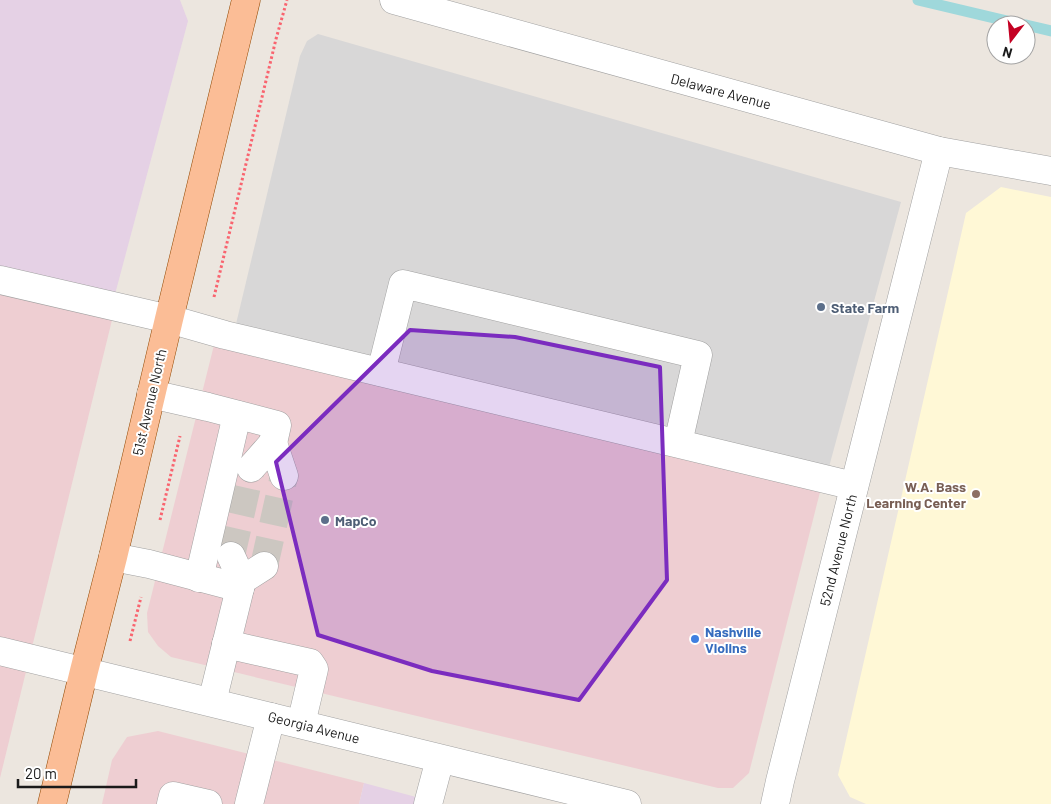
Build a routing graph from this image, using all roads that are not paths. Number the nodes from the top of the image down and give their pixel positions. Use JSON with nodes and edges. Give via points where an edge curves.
{"nodes":[{"id":1,"x":246,"y":0,"type":"edge"},
{"id":2,"x":394,"y":0,"type":"edge"},
{"id":3,"x":939,"y":151,"type":"junction"},
{"id":4,"x":1051,"y":171,"type":"edge"},
{"id":5,"x":0,"y":280,"type":"edge"},
{"id":6,"x":168,"y":319,"type":"junction"},
{"id":7,"x":381,"y":372,"type":"junction"},
{"id":8,"x":151,"y":394,"type":"junction"},
{"id":9,"x":237,"y":415,"type":"junction"},
{"id":10,"x":272,"y":443,"type":"junction"},
{"id":11,"x":678,"y":443,"type":"junction"},
{"id":12,"x":251,"y":468,"type":"tunnel mouth"},
{"id":13,"x":284,"y":476,"type":"tunnel mouth"},
{"id":14,"x":854,"y":486,"type":"junction"},
{"id":15,"x":113,"y":557,"type":"junction"},
{"id":16,"x":200,"y":578,"type":"junction"},
{"id":17,"x":226,"y":644,"type":"junction"},
{"id":18,"x":0,"y":651,"type":"edge"},
{"id":19,"x":84,"y":671,"type":"junction"},
{"id":20,"x":212,"y":702,"type":"junction"},
{"id":21,"x":271,"y":717,"type":"junction"},
{"id":22,"x":301,"y":724,"type":"junction"},
{"id":23,"x":440,"y":759,"type":"junction"},
{"id":24,"x":52,"y":804,"type":"edge"},
{"id":25,"x":171,"y":804,"type":"edge"},
{"id":26,"x":208,"y":804,"type":"edge"},
{"id":27,"x":249,"y":804,"type":"edge"},
{"id":28,"x":428,"y":804,"type":"edge"},
{"id":29,"x":627,"y":804,"type":"edge"},
{"id":30,"x":775,"y":804,"type":"edge"}],
"edges":[{"from":1,"to":6,"type":"main road","name":"51st Avenue North"},
{"from":2,"to":3,"type":"street","name":"Delaware Avenue"},
{"from":3,"to":4,"type":"street","name":"Delaware Avenue"},
{"from":3,"to":14,"type":"street","name":"52nd Avenue North"},
{"from":5,"to":6,"type":"street"},
{"from":6,"to":7,"type":"street"},
{"from":6,"to":8,"type":"main road","name":"51st Avenue North"},
{"from":7,"to":11,"type":"street"},
{"from":7,"to":11,"type":"street","via":[[403,284],[698,354]]},
{"from":8,"to":9,"type":"street"},
{"from":8,"to":15,"type":"main road","name":"51st Avenue North"},
{"from":9,"to":10,"type":"street","via":[[277,425]]},
{"from":9,"to":16,"type":"street"},
{"from":10,"to":12,"type":"street"},
{"from":10,"to":13,"type":"street"},
{"from":11,"to":14,"type":"street"},
{"from":14,"to":30,"type":"street","name":"52nd Avenue North"},
{"from":15,"to":16,"type":"street"},
{"from":15,"to":19,"type":"main road","name":"51st Avenue North"},
{"from":16,"to":17,"type":"street","via":[[244,572]]},
{"from":17,"to":20,"type":"street"},
{"from":17,"to":22,"type":"street","via":[[310,663],[314,668]]},
{"from":18,"to":19,"type":"street","name":"Georgia Avenue"},
{"from":19,"to":20,"type":"street","name":"Georgia Avenue"},
{"from":19,"to":24,"type":"main road","name":"51st Avenue North"},
{"from":20,"to":21,"type":"street","name":"Georgia Avenue"},
{"from":21,"to":22,"type":"street","name":"Georgia Avenue"},
{"from":21,"to":27,"type":"street"},
{"from":22,"to":23,"type":"street","name":"Georgia Avenue"},
{"from":23,"to":28,"type":"street"},
{"from":23,"to":29,"type":"street","name":"Georgia Avenue"},
{"from":25,"to":26,"type":"street","via":[[173,796]]}]}
